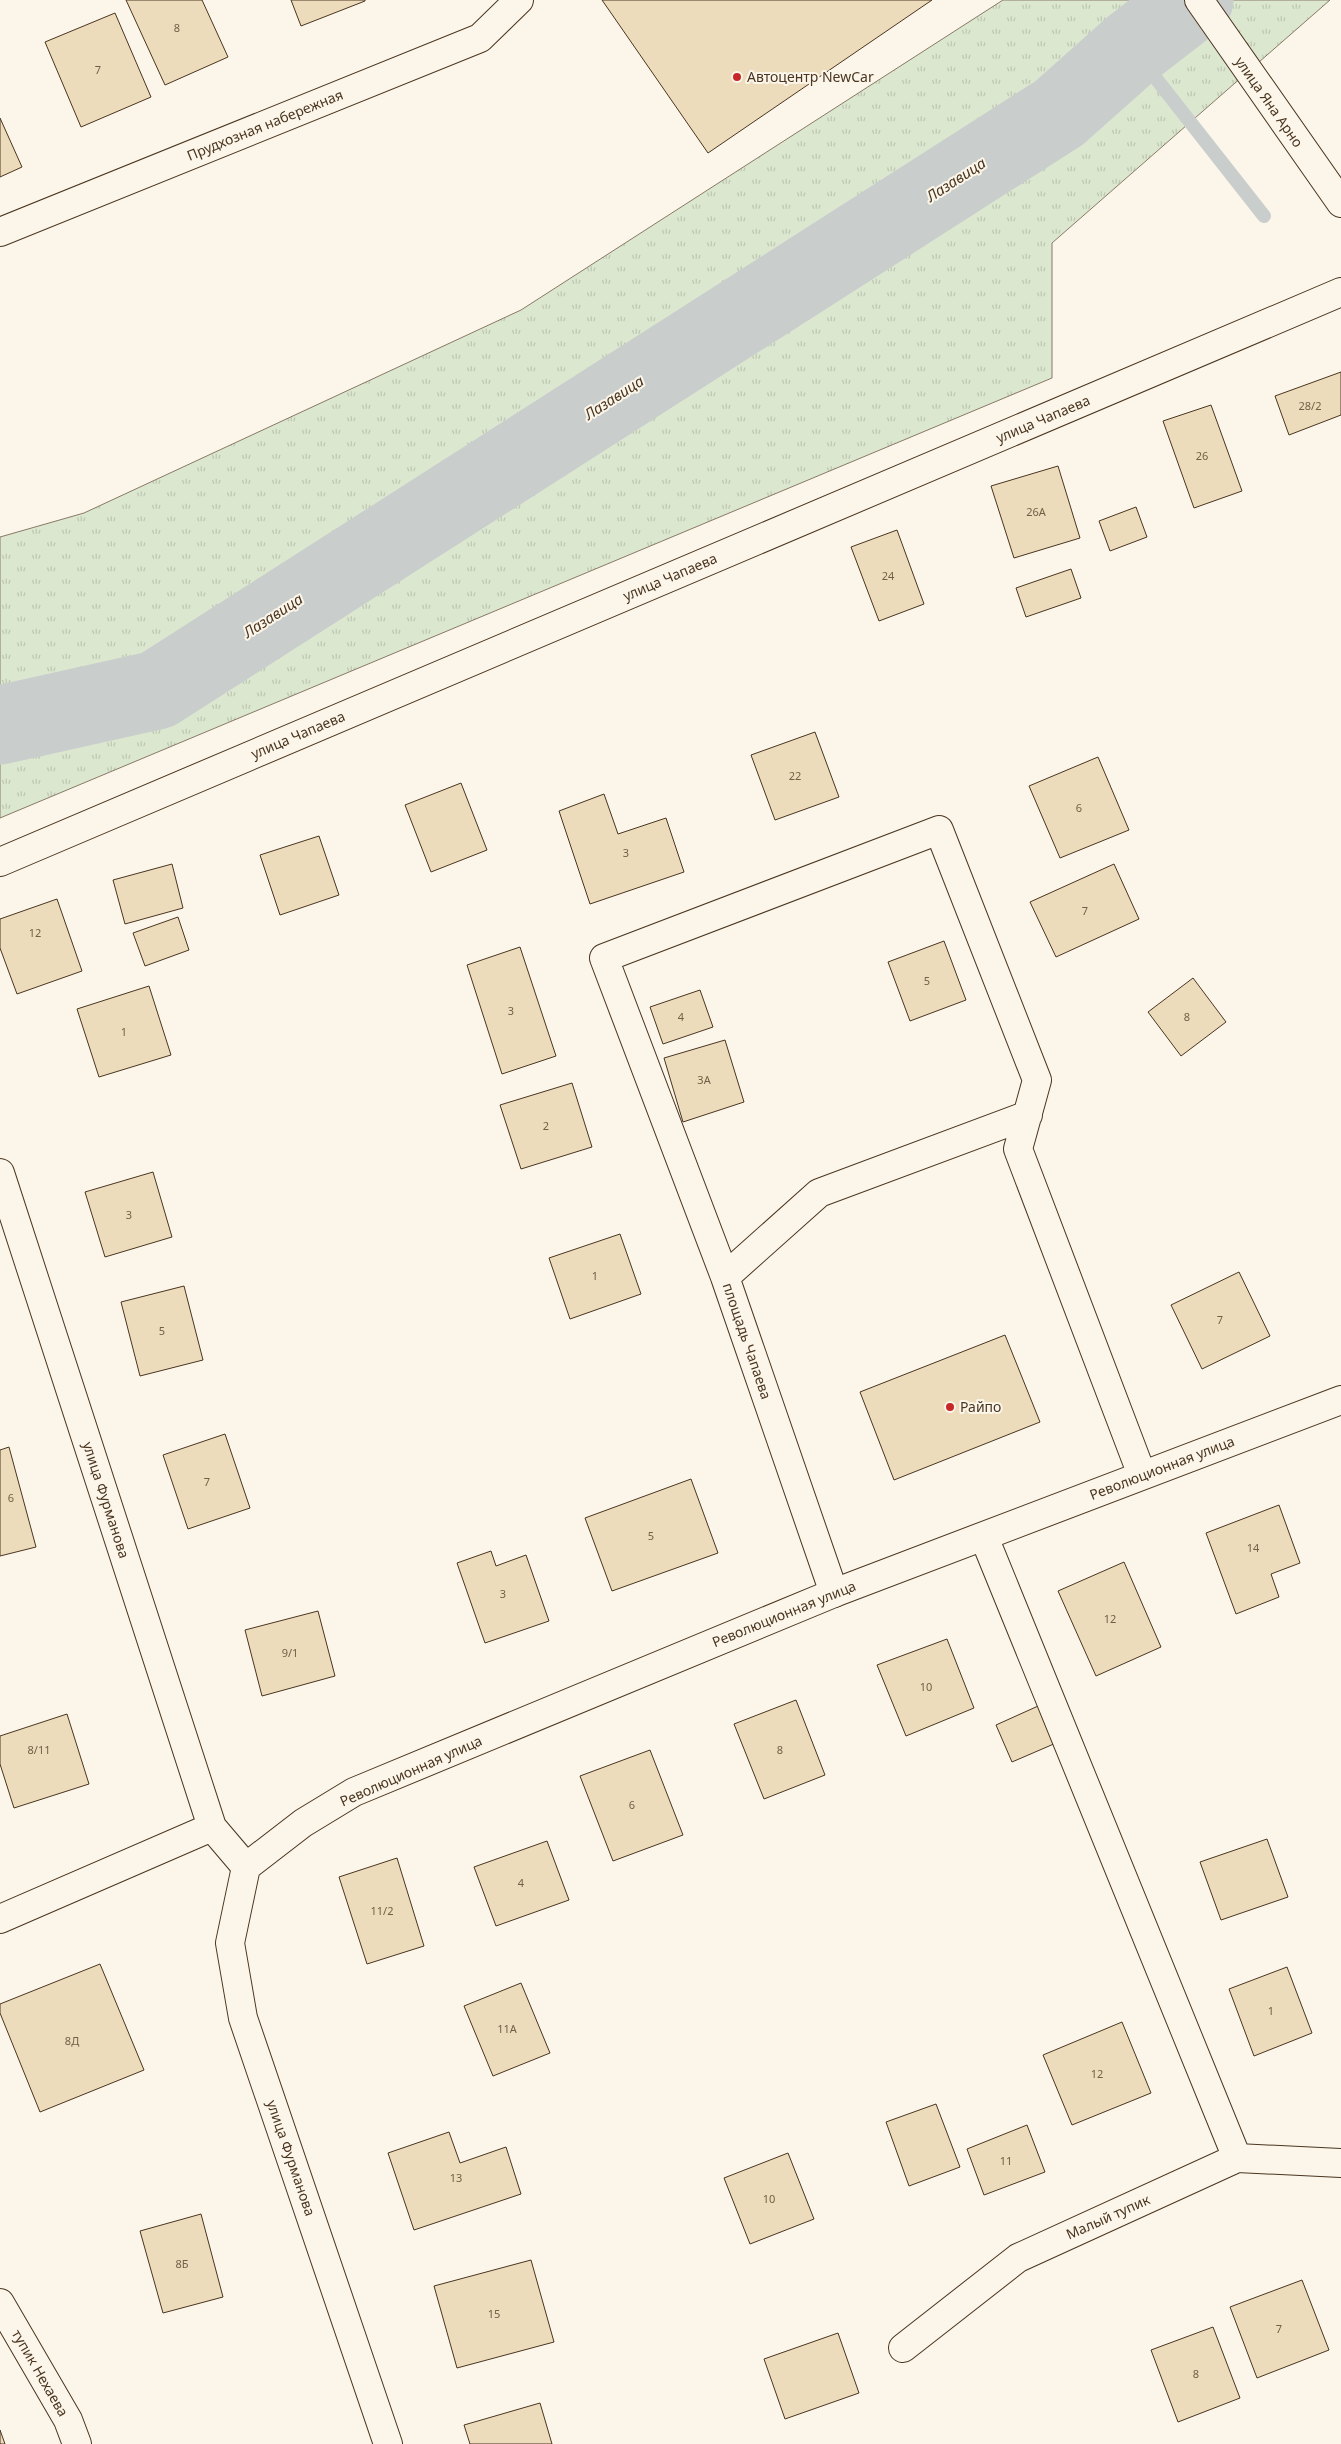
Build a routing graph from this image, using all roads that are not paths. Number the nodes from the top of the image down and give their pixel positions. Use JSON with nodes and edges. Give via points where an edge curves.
{"nodes":[{"id":1,"x":519,"y":0,"type":"edge"},
{"id":2,"x":1199,"y":0,"type":"edge"},
{"id":3,"x":1341,"y":203,"type":"edge"},
{"id":4,"x":0,"y":232,"type":"edge"},
{"id":5,"x":1341,"y":292,"type":"edge"},
{"id":6,"x":0,"y":862,"type":"edge"},
{"id":7,"x":1028,"y":1115,"type":"junction"},
{"id":8,"x":0,"y":1173,"type":"edge"},
{"id":9,"x":725,"y":1277,"type":"junction"},
{"id":10,"x":1341,"y":1400,"type":"edge"},
{"id":11,"x":1142,"y":1474,"type":"junction"},
{"id":12,"x":984,"y":1537,"type":"junction"},
{"id":13,"x":834,"y":1593,"type":"junction"},
{"id":14,"x":212,"y":1827,"type":"junction"},
{"id":15,"x":246,"y":1866,"type":"junction"},
{"id":16,"x":0,"y":1919,"type":"edge"},
{"id":17,"x":1237,"y":2158,"type":"junction"},
{"id":18,"x":1341,"y":2163,"type":"edge"},
{"id":19,"x":0,"y":2303,"type":"edge"},
{"id":20,"x":903,"y":2348,"type":"dead end"},
{"id":21,"x":76,"y":2444,"type":"edge"},
{"id":22,"x":388,"y":2444,"type":"edge"}],
"edges":[{"from":1,"to":4,"type":"street","name":"Прудхозная набережная","via":[[480,38]]},
{"from":2,"to":3,"type":"street","name":"улица Яна Арно"},
{"from":5,"to":6,"type":"street","name":"улица Чапаева"},
{"from":7,"to":9,"type":"street","name":"площадь Чапаева","via":[[819,1193]]},
{"from":7,"to":9,"type":"street","via":[[1037,1080],[939,830],[604,958]]},
{"from":7,"to":11,"type":"street","via":[[1018,1149]]},
{"from":8,"to":14,"type":"street","name":"улица Фурманова"},
{"from":9,"to":13,"type":"street","name":"площадь Чапаева"},
{"from":10,"to":11,"type":"street","name":"Революционная улица"},
{"from":11,"to":12,"type":"street","name":"Революционная улица"},
{"from":12,"to":13,"type":"street","name":"Революционная улица"},
{"from":12,"to":17,"type":"street"},
{"from":13,"to":15,"type":"street","name":"Революционная улица","via":[[354,1792],[303,1823]]},
{"from":14,"to":15,"type":"street"},
{"from":14,"to":16,"type":"street"},
{"from":15,"to":22,"type":"street","name":"улица Фурманова","via":[[230,1943],[244,2018]]},
{"from":17,"to":18,"type":"street","name":"Малый тупик"},
{"from":17,"to":20,"type":"street","name":"Малый тупик","via":[[1018,2258]]},
{"from":19,"to":21,"type":"street","name":"тупик Нехаева","via":[[68,2420]]}]}
